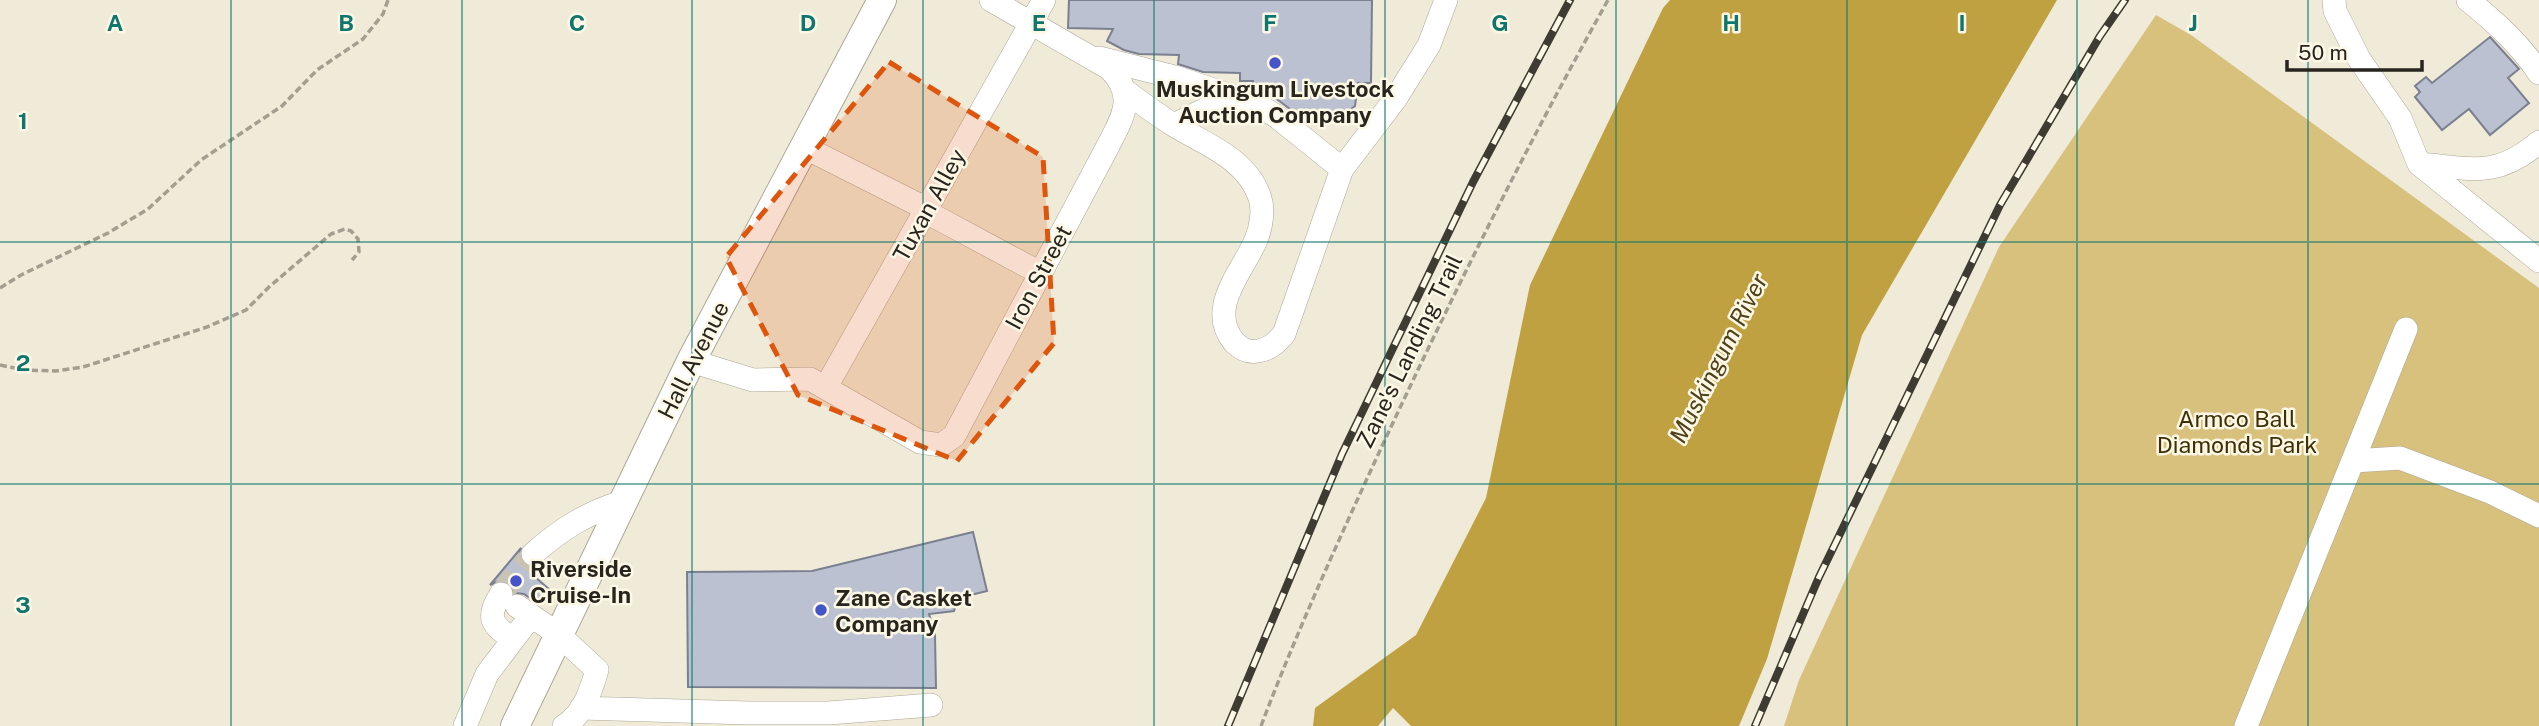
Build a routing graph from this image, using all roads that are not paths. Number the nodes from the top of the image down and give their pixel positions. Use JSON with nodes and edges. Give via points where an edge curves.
{"nodes":[{"id":1,"x":882,"y":0,"type":"edge"},
{"id":2,"x":992,"y":0,"type":"edge"},
{"id":3,"x":1044,"y":0,"type":"edge"},
{"id":4,"x":1446,"y":0,"type":"edge"},
{"id":5,"x":2334,"y":0,"type":"edge"},
{"id":6,"x":2468,"y":0,"type":"edge"},
{"id":7,"x":1030,"y":22,"type":"junction"},
{"id":8,"x":1090,"y":56,"type":"junction"},
{"id":9,"x":2539,"y":73,"type":"edge"},
{"id":10,"x":1125,"y":96,"type":"junction"},
{"id":11,"x":1232,"y":96,"type":"junction"},
{"id":12,"x":1174,"y":125,"type":"junction"},
{"id":13,"x":2539,"y":142,"type":"edge"},
{"id":14,"x":804,"y":146,"type":"junction"},
{"id":15,"x":2419,"y":164,"type":"junction"},
{"id":16,"x":1342,"y":169,"type":"junction"},
{"id":17,"x":927,"y":211,"type":"junction"},
{"id":18,"x":2539,"y":260,"type":"edge"},
{"id":19,"x":1040,"y":273,"type":"junction"},
{"id":20,"x":2406,"y":329,"type":"dead end"},
{"id":21,"x":691,"y":361,"type":"junction"},
{"id":22,"x":826,"y":387,"type":"junction"},
{"id":23,"x":2353,"y":461,"type":"junction"},
{"id":24,"x":622,"y":502,"type":"junction"},
{"id":25,"x":2539,"y":516,"type":"edge"},
{"id":26,"x":533,"y":554,"type":"tunnel mouth"},
{"id":27,"x":516,"y":605,"type":"junction"},
{"id":28,"x":558,"y":634,"type":"junction"},
{"id":29,"x":513,"y":639,"type":"junction"},
{"id":30,"x":931,"y":705,"type":"dead end"},
{"id":31,"x":581,"y":708,"type":"junction"},
{"id":32,"x":465,"y":726,"type":"edge"},
{"id":33,"x":515,"y":726,"type":"edge"},
{"id":34,"x":564,"y":726,"type":"edge"},
{"id":35,"x":2246,"y":726,"type":"edge"}],
"edges":[{"from":1,"to":14,"type":"main road","name":"Hall Avenue"},
{"from":2,"to":7,"type":"street"},
{"from":3,"to":7,"type":"street","name":"Tuxan Alley"},
{"from":4,"to":16,"type":"street","via":[[1430,45]]},
{"from":5,"to":15,"type":"street","via":[[2359,59],[2400,118]]},
{"from":6,"to":9,"type":"street","via":[[2500,26]]},
{"from":7,"to":8,"type":"street"},
{"from":7,"to":17,"type":"street","name":"Tuxan Alley"},
{"from":8,"to":10,"type":"street","via":[[1118,78]]},
{"from":8,"to":11,"type":"street"},
{"from":10,"to":12,"type":"street"},
{"from":10,"to":19,"type":"street","name":"Iron Street","via":[[1123,116]]},
{"from":11,"to":12,"type":"street"},
{"from":11,"to":16,"type":"street","via":[[1276,116]]},
{"from":12,"to":16,"type":"street","via":[[1244,170],[1260,198],[1256,239],[1230,286],[1224,311],[1232,339],[1251,352],[1275,345],[1284,334]]},
{"from":13,"to":15,"type":"street","via":[[2521,158],[2490,170]]},
{"from":14,"to":17,"type":"street"},
{"from":14,"to":21,"type":"main road","name":"Hall Avenue"},
{"from":15,"to":18,"type":"street"},
{"from":17,"to":19,"type":"street"},
{"from":17,"to":22,"type":"street","name":"Tuxan Alley"},
{"from":19,"to":22,"type":"street","name":"Iron Street","via":[[954,436],[941,445],[920,442]]},
{"from":20,"to":23,"type":"street"},
{"from":21,"to":22,"type":"street","via":[[753,380],[810,379]]},
{"from":21,"to":24,"type":"main road","name":"Hall Avenue"},
{"from":23,"to":25,"type":"street","via":[[2400,458]]},
{"from":23,"to":35,"type":"street"},
{"from":24,"to":26,"type":"street","via":[[594,511]]},
{"from":24,"to":28,"type":"main road","name":"Hall Avenue"},
{"from":27,"to":28,"type":"street"},
{"from":27,"to":29,"type":"street"},
{"from":27,"to":29,"type":"street","via":[[491,609],[492,620]]},
{"from":28,"to":31,"type":"street","via":[[597,670]]},
{"from":28,"to":33,"type":"main road","name":"Hall Avenue"},
{"from":29,"to":32,"type":"street","via":[[486,674]]},
{"from":30,"to":31,"type":"street","via":[[830,713]]},
{"from":31,"to":34,"type":"street"}]}
